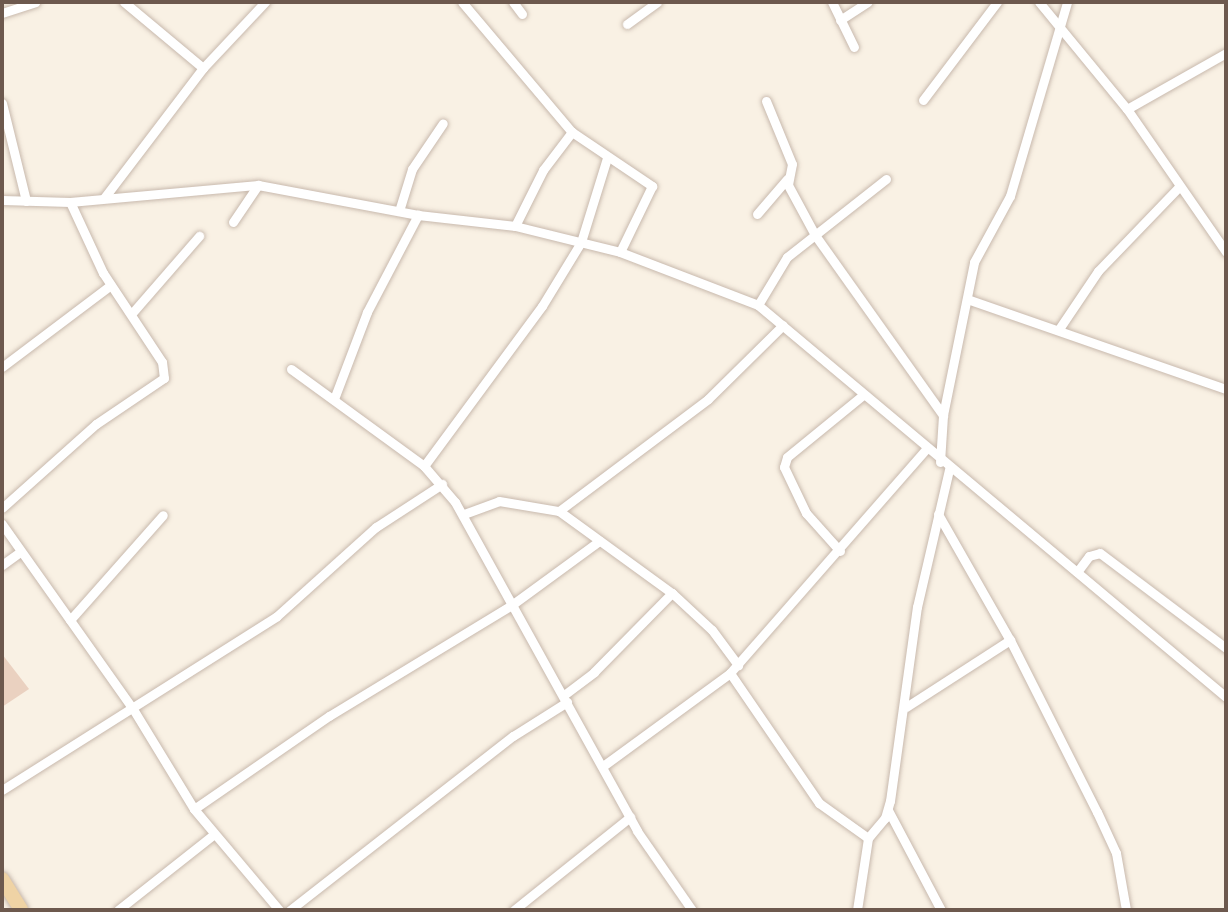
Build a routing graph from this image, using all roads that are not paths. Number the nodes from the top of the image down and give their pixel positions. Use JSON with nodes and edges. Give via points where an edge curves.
{"nodes":[{"id":1,"x":35,"y":2,"type":"edge"},
{"id":2,"x":124,"y":2,"type":"edge"},
{"id":3,"x":265,"y":2,"type":"edge"},
{"id":4,"x":462,"y":2,"type":"edge"},
{"id":5,"x":513,"y":2,"type":"edge"},
{"id":6,"x":657,"y":2,"type":"edge"},
{"id":7,"x":832,"y":2,"type":"edge"},
{"id":8,"x":868,"y":2,"type":"edge"},
{"id":9,"x":997,"y":2,"type":"edge"},
{"id":10,"x":1039,"y":2,"type":"edge"},
{"id":11,"x":1067,"y":2,"type":"edge"},
{"id":12,"x":2,"y":13,"type":"edge"},
{"id":13,"x":522,"y":14,"type":"dead end"},
{"id":14,"x":840,"y":20,"type":"junction"},
{"id":15,"x":1057,"y":22,"type":"junction"},
{"id":16,"x":627,"y":24,"type":"dead end"},
{"id":17,"x":854,"y":47,"type":"dead end"},
{"id":18,"x":1226,"y":53,"type":"edge"},
{"id":19,"x":203,"y":68,"type":"junction"},
{"id":20,"x":923,"y":100,"type":"dead end"},
{"id":21,"x":766,"y":101,"type":"dead end"},
{"id":22,"x":2,"y":103,"type":"edge"},
{"id":23,"x":1127,"y":109,"type":"junction"},
{"id":24,"x":443,"y":123,"type":"dead end"},
{"id":25,"x":572,"y":132,"type":"junction"},
{"id":26,"x":607,"y":158,"type":"junction"},
{"id":27,"x":787,"y":179,"type":"junction"},
{"id":28,"x":886,"y":179,"type":"dead end"},
{"id":29,"x":258,"y":185,"type":"junction"},
{"id":30,"x":1178,"y":188,"type":"junction"},
{"id":31,"x":104,"y":198,"type":"junction"},
{"id":32,"x":2,"y":200,"type":"edge"},
{"id":33,"x":26,"y":201,"type":"junction"},
{"id":34,"x":70,"y":202,"type":"junction"},
{"id":35,"x":399,"y":211,"type":"junction"},
{"id":36,"x":757,"y":214,"type":"dead end"},
{"id":37,"x":418,"y":215,"type":"junction"},
{"id":38,"x":233,"y":222,"type":"dead end"},
{"id":39,"x":515,"y":226,"type":"junction"},
{"id":40,"x":815,"y":235,"type":"junction"},
{"id":41,"x":199,"y":236,"type":"dead end"},
{"id":42,"x":581,"y":242,"type":"junction"},
{"id":43,"x":620,"y":252,"type":"junction"},
{"id":44,"x":1226,"y":252,"type":"edge"},
{"id":45,"x":111,"y":285,"type":"junction"},
{"id":46,"x":967,"y":299,"type":"junction"},
{"id":47,"x":758,"y":305,"type":"junction"},
{"id":48,"x":133,"y":312,"type":"junction"},
{"id":49,"x":783,"y":325,"type":"junction"},
{"id":50,"x":1059,"y":329,"type":"junction"},
{"id":51,"x":2,"y":367,"type":"edge"},
{"id":52,"x":291,"y":369,"type":"dead end"},
{"id":53,"x":1226,"y":389,"type":"edge"},
{"id":54,"x":863,"y":395,"type":"junction"},
{"id":55,"x":334,"y":399,"type":"junction"},
{"id":56,"x":943,"y":415,"type":"junction"},
{"id":57,"x":925,"y":450,"type":"junction"},
{"id":58,"x":940,"y":462,"type":"junction"},
{"id":59,"x":424,"y":466,"type":"junction"},
{"id":60,"x":949,"y":469,"type":"junction"},
{"id":61,"x":442,"y":484,"type":"junction"},
{"id":62,"x":2,"y":508,"type":"edge"},
{"id":63,"x":559,"y":511,"type":"junction"},
{"id":64,"x":464,"y":514,"type":"junction"},
{"id":65,"x":938,"y":514,"type":"junction"},
{"id":66,"x":163,"y":515,"type":"dead end"},
{"id":67,"x":2,"y":524,"type":"edge"},
{"id":68,"x":599,"y":541,"type":"junction"},
{"id":69,"x":840,"y":551,"type":"junction"},
{"id":70,"x":20,"y":552,"type":"junction"},
{"id":71,"x":2,"y":565,"type":"edge"},
{"id":72,"x":1077,"y":572,"type":"junction"},
{"id":73,"x":672,"y":593,"type":"junction"},
{"id":74,"x":513,"y":604,"type":"junction"},
{"id":75,"x":70,"y":620,"type":"junction"},
{"id":76,"x":1010,"y":640,"type":"junction"},
{"id":77,"x":1226,"y":648,"type":"edge"},
{"id":78,"x":738,"y":665,"type":"junction"},
{"id":79,"x":730,"y":673,"type":"junction"},
{"id":80,"x":1226,"y":697,"type":"edge"},
{"id":81,"x":566,"y":698,"type":"junction"},
{"id":82,"x":906,"y":707,"type":"junction"},
{"id":83,"x":133,"y":709,"type":"junction"},
{"id":84,"x":603,"y":766,"type":"junction"},
{"id":85,"x":2,"y":790,"type":"edge"},
{"id":86,"x":194,"y":809,"type":"junction"},
{"id":87,"x":888,"y":810,"type":"junction"},
{"id":88,"x":630,"y":817,"type":"junction"},
{"id":89,"x":213,"y":835,"type":"junction"},
{"id":90,"x":868,"y":838,"type":"junction"},
{"id":91,"x":2,"y":879,"type":"edge"},
{"id":92,"x":686,"y":908,"type":"edge"},
{"id":93,"x":21,"y":910,"type":"edge"},
{"id":94,"x":118,"y":910,"type":"edge"},
{"id":95,"x":279,"y":910,"type":"edge"},
{"id":96,"x":290,"y":910,"type":"edge"},
{"id":97,"x":514,"y":910,"type":"edge"},
{"id":98,"x":857,"y":910,"type":"edge"},
{"id":99,"x":941,"y":910,"type":"edge"},
{"id":100,"x":1126,"y":910,"type":"edge"}],
"edges":[{"from":1,"to":12,"type":"street"},
{"from":2,"to":19,"type":"street"},
{"from":3,"to":19,"type":"street"},
{"from":4,"to":25,"type":"street"},
{"from":5,"to":13,"type":"street"},
{"from":6,"to":16,"type":"street"},
{"from":7,"to":14,"type":"street"},
{"from":8,"to":14,"type":"street"},
{"from":9,"to":20,"type":"street"},
{"from":10,"to":15,"type":"street"},
{"from":11,"to":15,"type":"street"},
{"from":14,"to":17,"type":"street"},
{"from":15,"to":23,"type":"street"},
{"from":15,"to":46,"type":"street","via":[[1010,196],[977,254]]},
{"from":18,"to":23,"type":"street"},
{"from":19,"to":31,"type":"street"},
{"from":21,"to":27,"type":"street","via":[[792,164]]},
{"from":22,"to":33,"type":"street"},
{"from":23,"to":30,"type":"street"},
{"from":24,"to":35,"type":"street","via":[[412,169]]},
{"from":25,"to":26,"type":"street"},
{"from":25,"to":39,"type":"street","via":[[543,170]]},
{"from":26,"to":42,"type":"street"},
{"from":26,"to":43,"type":"street","via":[[652,186]]},
{"from":27,"to":36,"type":"street"},
{"from":27,"to":40,"type":"street"},
{"from":28,"to":40,"type":"street"},
{"from":29,"to":31,"type":"street"},
{"from":29,"to":35,"type":"street"},
{"from":29,"to":38,"type":"street"},
{"from":30,"to":44,"type":"street"},
{"from":30,"to":50,"type":"street","via":[[1098,271]]},
{"from":31,"to":34,"type":"street"},
{"from":32,"to":33,"type":"street"},
{"from":33,"to":34,"type":"street"},
{"from":34,"to":45,"type":"street"},
{"from":35,"to":37,"type":"street"},
{"from":37,"to":39,"type":"street"},
{"from":37,"to":55,"type":"street","via":[[367,312]]},
{"from":39,"to":42,"type":"street"},
{"from":40,"to":47,"type":"street","via":[[778,266]]},
{"from":40,"to":56,"type":"street"},
{"from":41,"to":48,"type":"street"},
{"from":42,"to":43,"type":"street"},
{"from":42,"to":59,"type":"street","via":[[542,306]]},
{"from":43,"to":47,"type":"street"},
{"from":45,"to":48,"type":"street"},
{"from":45,"to":51,"type":"street"},
{"from":46,"to":50,"type":"street"},
{"from":46,"to":56,"type":"street"},
{"from":47,"to":49,"type":"street"},
{"from":48,"to":62,"type":"street","via":[[162,362],[164,378],[96,424]]},
{"from":49,"to":54,"type":"street"},
{"from":49,"to":63,"type":"street","via":[[708,399]]},
{"from":50,"to":53,"type":"street"},
{"from":52,"to":55,"type":"street"},
{"from":54,"to":57,"type":"street"},
{"from":54,"to":69,"type":"street","via":[[787,457],[784,467],[806,513]]},
{"from":55,"to":59,"type":"street"},
{"from":56,"to":58,"type":"street"},
{"from":57,"to":58,"type":"street"},
{"from":57,"to":69,"type":"street"},
{"from":58,"to":60,"type":"street"},
{"from":59,"to":61,"type":"street"},
{"from":60,"to":65,"type":"street"},
{"from":60,"to":72,"type":"street"},
{"from":61,"to":64,"type":"street"},
{"from":61,"to":83,"type":"street","via":[[376,527],[277,616]]},
{"from":63,"to":64,"type":"street","via":[[499,501]]},
{"from":63,"to":68,"type":"street"},
{"from":64,"to":74,"type":"street"},
{"from":65,"to":76,"type":"street"},
{"from":65,"to":82,"type":"street","via":[[917,607]]},
{"from":66,"to":75,"type":"street"},
{"from":67,"to":70,"type":"street"},
{"from":68,"to":73,"type":"street"},
{"from":68,"to":74,"type":"street"},
{"from":69,"to":78,"type":"street"},
{"from":70,"to":71,"type":"street"},
{"from":70,"to":75,"type":"street"},
{"from":72,"to":77,"type":"street","via":[[1094,553],[1109,558]]},
{"from":72,"to":80,"type":"street"},
{"from":73,"to":78,"type":"street","via":[[712,630]]},
{"from":73,"to":81,"type":"street"},
{"from":74,"to":81,"type":"street"},
{"from":74,"to":86,"type":"street","via":[[329,716]]},
{"from":75,"to":83,"type":"street"},
{"from":76,"to":82,"type":"street"},
{"from":76,"to":100,"type":"street","via":[[1116,853]]},
{"from":78,"to":79,"type":"street"},
{"from":79,"to":84,"type":"street"},
{"from":79,"to":90,"type":"street","via":[[819,803]]},
{"from":81,"to":84,"type":"street"},
{"from":81,"to":96,"type":"street"},
{"from":82,"to":87,"type":"street"},
{"from":83,"to":85,"type":"street"},
{"from":83,"to":86,"type":"street"},
{"from":84,"to":88,"type":"street"},
{"from":86,"to":89,"type":"street"},
{"from":87,"to":90,"type":"street"},
{"from":87,"to":99,"type":"street"},
{"from":88,"to":92,"type":"street"},
{"from":88,"to":97,"type":"street"},
{"from":89,"to":94,"type":"street"},
{"from":89,"to":95,"type":"street"},
{"from":90,"to":98,"type":"street"},
{"from":91,"to":93,"type":"main road"}]}
